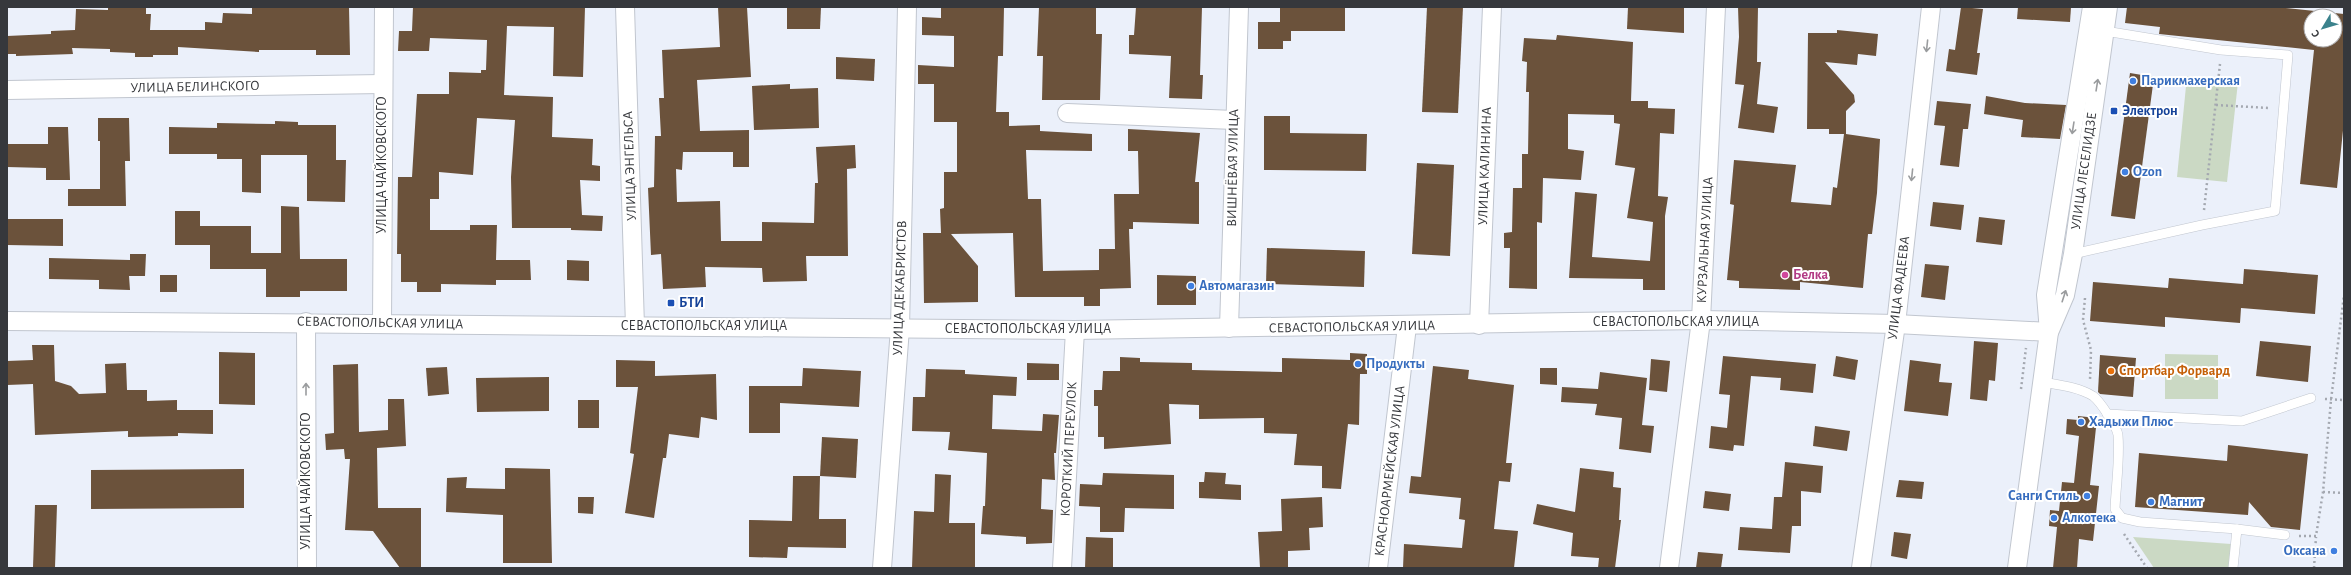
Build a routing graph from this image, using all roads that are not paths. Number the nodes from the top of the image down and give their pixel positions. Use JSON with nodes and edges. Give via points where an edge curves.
{"nodes":[{"id":1,"x":384,"y":7,"type":"edge"},
{"id":2,"x":625,"y":7,"type":"edge"},
{"id":3,"x":907,"y":7,"type":"edge"},
{"id":4,"x":1238,"y":7,"type":"edge"},
{"id":5,"x":1492,"y":7,"type":"edge"},
{"id":6,"x":1716,"y":7,"type":"edge"},
{"id":7,"x":1931,"y":7,"type":"edge"},
{"id":8,"x":2092,"y":7,"type":"edge"},
{"id":9,"x":2108,"y":7,"type":"edge"},
{"id":10,"x":2105,"y":32,"type":"junction"},
{"id":11,"x":382,"y":84,"type":"junction"},
{"id":12,"x":7,"y":90,"type":"edge"},
{"id":13,"x":1067,"y":113,"type":"dead end"},
{"id":14,"x":1234,"y":120,"type":"junction"},
{"id":15,"x":2073,"y":254,"type":"junction"},
{"id":16,"x":1701,"y":320,"type":"junction"},
{"id":17,"x":7,"y":321,"type":"edge"},
{"id":18,"x":306,"y":322,"type":"junction"},
{"id":19,"x":382,"y":324,"type":"junction"},
{"id":20,"x":1896,"y":324,"type":"junction"},
{"id":21,"x":1479,"y":325,"type":"junction"},
{"id":22,"x":635,"y":326,"type":"junction"},
{"id":23,"x":1407,"y":326,"type":"junction"},
{"id":24,"x":900,"y":328,"type":"junction"},
{"id":25,"x":1229,"y":328,"type":"junction"},
{"id":26,"x":1075,"y":330,"type":"junction"},
{"id":27,"x":2049,"y":332,"type":"junction"},
{"id":28,"x":2042,"y":382,"type":"junction"},
{"id":29,"x":2311,"y":398,"type":"dead end"},
{"id":30,"x":2108,"y":414,"type":"junction"},
{"id":31,"x":2237,"y":529,"type":"junction"},
{"id":32,"x":2285,"y":535,"type":"road end"},
{"id":33,"x":307,"y":568,"type":"edge"},
{"id":34,"x":882,"y":568,"type":"edge"},
{"id":35,"x":1062,"y":568,"type":"edge"},
{"id":36,"x":1378,"y":568,"type":"edge"},
{"id":37,"x":1670,"y":568,"type":"edge"},
{"id":38,"x":1861,"y":568,"type":"edge"},
{"id":39,"x":2017,"y":568,"type":"edge"},
{"id":40,"x":2233,"y":568,"type":"edge"}],
"edges":[{"from":1,"to":11,"type":"street","name":"УЛИЦА ЧАЙКОВСКОГО"},
{"from":2,"to":22,"type":"street","name":"УЛИЦА ЭНГЕЛЬСА"},
{"from":3,"to":24,"type":"street","name":"УЛИЦА ДЕКАБРИСТОВ"},
{"from":4,"to":14,"type":"street","name":"ВИШНЁВАЯ УЛИЦА"},
{"from":5,"to":21,"type":"street","name":"УЛИЦА КАЛИНИНА"},
{"from":6,"to":16,"type":"street","name":"КУРЗАЛЬНАЯ УЛИЦА"},
{"from":7,"to":20,"type":"street","name":"УЛИЦА ФАДЕЕВА","one_way":true},
{"from":8,"to":27,"type":"street","name":"УЛИЦА ЛЕСЕЛИДЗЕ","one_way":true,"via":[[2046,295]]},
{"from":9,"to":10,"type":"street","name":"УЛИЦА ЛЕСЕЛИДЗЕ"},
{"from":15,"to":10,"type":"street","name":"УЛИЦА ЛЕСЕЛИДЗЕ","one_way":true},
{"from":10,"to":15,"type":"lane","via":[[2222,50],[2288,55],[2275,211]]},
{"from":11,"to":12,"type":"street","name":"УЛИЦА БЕЛИНСКОГО"},
{"from":11,"to":19,"type":"street","name":"УЛИЦА ЧАЙКОВСКОГО"},
{"from":13,"to":14,"type":"street"},
{"from":14,"to":25,"type":"street","name":"ВИШНЁВАЯ УЛИЦА"},
{"from":27,"to":15,"type":"street","name":"УЛИЦА ЛЕСЕЛИДЗЕ","one_way":true,"via":[[2065,295]]},
{"from":16,"to":20,"type":"street","name":"СЕВАСТОПОЛЬСКАЯ УЛИЦА"},
{"from":16,"to":21,"type":"street","name":"СЕВАСТОПОЛЬСКАЯ УЛИЦА"},
{"from":16,"to":37,"type":"street","name":"КУРЗАЛЬНАЯ УЛИЦА"},
{"from":17,"to":18,"type":"street","name":"СЕВАСТОПОЛЬСКАЯ УЛИЦА"},
{"from":18,"to":19,"type":"street","name":"СЕВАСТОПОЛЬСКАЯ УЛИЦА"},
{"from":33,"to":18,"type":"street","name":"УЛИЦА ЧАЙКОВСКОГО","one_way":true},
{"from":19,"to":22,"type":"street","name":"СЕВАСТОПОЛЬСКАЯ УЛИЦА"},
{"from":20,"to":27,"type":"street","name":"СЕВАСТОПОЛЬСКАЯ УЛИЦА"},
{"from":20,"to":38,"type":"street","name":"УЛИЦА ФАДЕЕВА"},
{"from":21,"to":23,"type":"street","name":"СЕВАСТОПОЛЬСКАЯ УЛИЦА"},
{"from":22,"to":24,"type":"street","name":"СЕВАСТОПОЛЬСКАЯ УЛИЦА"},
{"from":23,"to":25,"type":"street","name":"СЕВАСТОПОЛЬСКАЯ УЛИЦА"},
{"from":23,"to":36,"type":"street","name":"КРАСНОАРМЕЙСКАЯ УЛИЦА"},
{"from":24,"to":26,"type":"street","name":"СЕВАСТОПОЛЬСКАЯ УЛИЦА"},
{"from":24,"to":34,"type":"street","name":"УЛИЦА ДЕКАБРИСТОВ"},
{"from":25,"to":26,"type":"street","name":"СЕВАСТОПОЛЬСКАЯ УЛИЦА"},
{"from":26,"to":35,"type":"street","name":"КОРОТКИЙ ПЕРЕУЛОК"},
{"from":27,"to":28,"type":"street","name":"УЛИЦА ЛЕСЕЛИДЗЕ"},
{"from":28,"to":30,"type":"lane","via":[[2089,394]]},
{"from":28,"to":39,"type":"street","name":"УЛИЦА ЛЕСЕЛИДЗЕ"},
{"from":29,"to":30,"type":"lane","via":[[2242,421]]},
{"from":30,"to":31,"type":"lane","via":[[2118,434],[2115,509],[2122,518],[2140,522]]},
{"from":31,"to":32,"type":"lane"},
{"from":31,"to":40,"type":"lane"}]}
